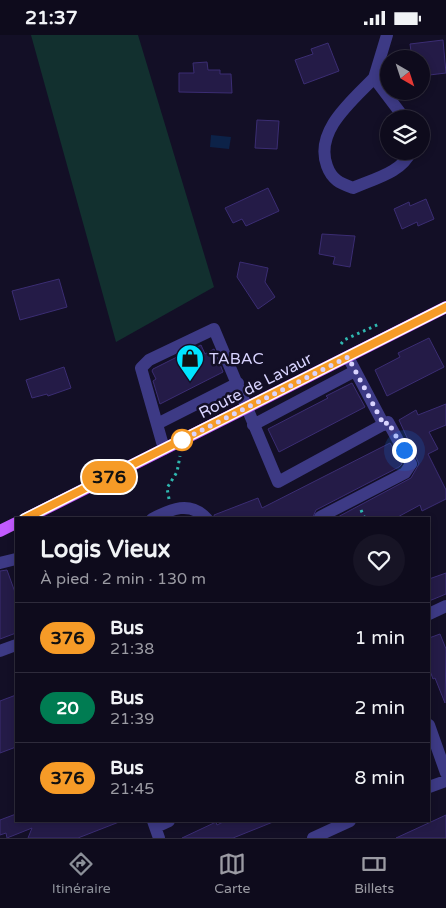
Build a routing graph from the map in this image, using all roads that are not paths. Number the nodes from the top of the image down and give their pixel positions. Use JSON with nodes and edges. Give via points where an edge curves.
{"nodes":[{"id":1,"x":387,"y":35,"type":"edge"},
{"id":2,"x":374,"y":78,"type":"junction"},
{"id":3,"x":398,"y":110,"type":"edge"},
{"id":4,"x":405,"y":160,"type":"edge"},
{"id":5,"x":446,"y":307,"type":"edge"},
{"id":6,"x":348,"y":357,"type":"junction"},
{"id":7,"x":355,"y":371,"type":"junction"},
{"id":8,"x":238,"y":383,"type":"junction"},
{"id":9,"x":247,"y":407,"type":"junction"},
{"id":10,"x":157,"y":424,"type":"junction"},
{"id":11,"x":253,"y":425,"type":"junction"},
{"id":12,"x":384,"y":425,"type":"junction"},
{"id":13,"x":164,"y":449,"type":"junction"},
{"id":14,"x":30,"y":517,"type":"edge"},
{"id":15,"x":156,"y":517,"type":"edge"},
{"id":16,"x":204,"y":517,"type":"edge"},
{"id":17,"x":320,"y":517,"type":"dead end"},
{"id":18,"x":15,"y":524,"type":"edge"},
{"id":19,"x":0,"y":531,"type":"edge"},
{"id":20,"x":15,"y":559,"type":"edge"},
{"id":21,"x":0,"y":563,"type":"edge"},
{"id":22,"x":446,"y":606,"type":"edge"},
{"id":23,"x":430,"y":614,"type":"edge"},
{"id":24,"x":15,"y":645,"type":"edge"},
{"id":25,"x":0,"y":651,"type":"edge"},
{"id":26,"x":430,"y":728,"type":"edge"},
{"id":27,"x":446,"y":773,"type":"edge"},
{"id":28,"x":446,"y":781,"type":"edge"},
{"id":29,"x":430,"y":787,"type":"edge"},
{"id":30,"x":167,"y":822,"type":"edge"},
{"id":31,"x":348,"y":822,"type":"edge"},
{"id":32,"x":156,"y":829,"type":"edge"},
{"id":33,"x":313,"y":838,"type":"edge"}],
"edges":[{"from":1,"to":2,"type":"street"},
{"from":2,"to":3,"type":"street"},
{"from":2,"to":4,"type":"street","via":[[333,124],[325,141],[324,157],[330,173],[338,183],[353,188],[394,170]]},
{"from":5,"to":6,"type":"main road","name":"Route de Lavaur"},
{"from":6,"to":7,"type":"street"},
{"from":6,"to":9,"type":"main road","name":"Route de Lavaur"},
{"from":7,"to":11,"type":"street"},
{"from":7,"to":12,"type":"street"},
{"from":8,"to":9,"type":"street"},
{"from":8,"to":10,"type":"street"},
{"from":8,"to":10,"type":"street","via":[[214,329],[149,360],[140,371]]},
{"from":9,"to":11,"type":"street"},
{"from":9,"to":13,"type":"main road","name":"Route de Lavaur"},
{"from":10,"to":13,"type":"street"},
{"from":11,"to":12,"type":"street","via":[[278,482]]},
{"from":12,"to":17,"type":"street","via":[[388,422],[411,464],[405,473]]},
{"from":13,"to":14,"type":"main road","name":"Route de Lavaur"},
{"from":15,"to":16,"type":"street","via":[[171,509],[191,508]]},
{"from":18,"to":19,"type":"main road"},
{"from":20,"to":21,"type":"street"},
{"from":22,"to":23,"type":"street"},
{"from":24,"to":25,"type":"street"},
{"from":26,"to":27,"type":"street"},
{"from":28,"to":29,"type":"street"},
{"from":30,"to":32,"type":"street"},
{"from":31,"to":33,"type":"street"}]}
